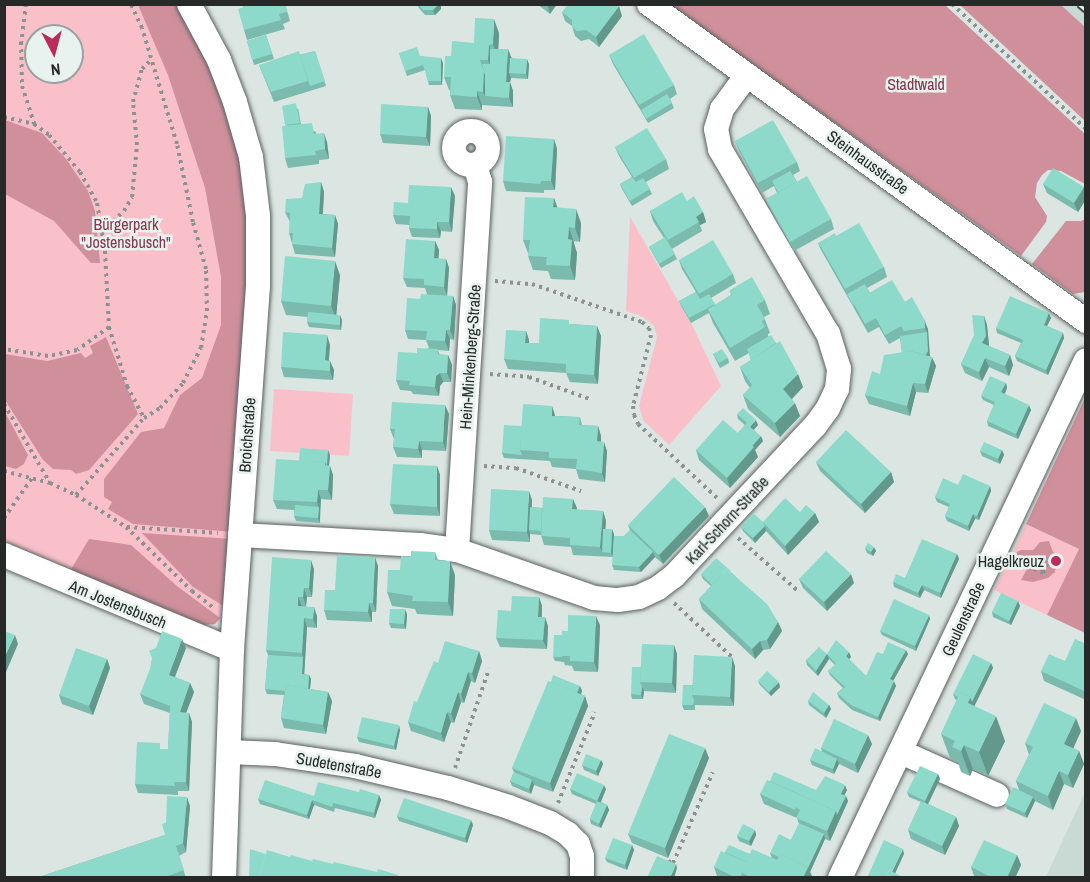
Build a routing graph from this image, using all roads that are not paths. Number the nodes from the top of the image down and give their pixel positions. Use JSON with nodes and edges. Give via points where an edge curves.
{"nodes":[{"id":1,"x":649,"y":4,"type":"edge"},
{"id":2,"x":200,"y":9,"type":"edge"},
{"id":3,"x":747,"y":75,"type":"junction"},
{"id":4,"x":475,"y":165,"type":"dead end"},
{"id":5,"x":1086,"y":321,"type":"edge"},
{"id":6,"x":1086,"y":360,"type":"edge"},
{"id":7,"x":240,"y":535,"type":"junction"},
{"id":8,"x":457,"y":550,"type":"junction"},
{"id":9,"x":4,"y":555,"type":"edge"},
{"id":10,"x":232,"y":650,"type":"junction"},
{"id":11,"x":229,"y":752,"type":"junction"},
{"id":12,"x":901,"y":752,"type":"junction"},
{"id":13,"x":997,"y":795,"type":"dead end"},
{"id":14,"x":224,"y":878,"type":"edge"},
{"id":15,"x":582,"y":878,"type":"edge"},
{"id":16,"x":840,"y":878,"type":"edge"}],
"edges":[{"from":1,"to":3,"type":"street","name":"Steinhausstraße"},
{"from":2,"to":7,"type":"street","name":"Broichstraße","via":[[251,157],[258,216],[258,286]]},
{"from":3,"to":5,"type":"street","name":"Steinhausstraße"},
{"from":3,"to":8,"type":"street","name":"Karl-Schorn-Straße","via":[[723,109],[716,129],[720,149],[828,334],[839,369],[837,388],[822,417],[674,576],[639,597],[594,598]]},
{"from":4,"to":8,"type":"street","name":"Hein-Minkenberg-Straße","via":[[480,182]]},
{"from":6,"to":12,"type":"street","name":"Geulenstraße"},
{"from":7,"to":8,"type":"street","name":"Karl-Schorn-Straße"},
{"from":7,"to":10,"type":"street","name":"Broichstraße"},
{"from":9,"to":10,"type":"street","name":"Am Jostensbusch"},
{"from":10,"to":11,"type":"street","name":"Broichstraße"},
{"from":11,"to":14,"type":"street","name":"Broichstraße"},
{"from":11,"to":15,"type":"street","name":"Sudetenstraße","via":[[275,754],[355,766],[448,788],[550,823],[578,844]]},
{"from":12,"to":13,"type":"street"},
{"from":12,"to":16,"type":"street","name":"Geulenstraße"}]}
